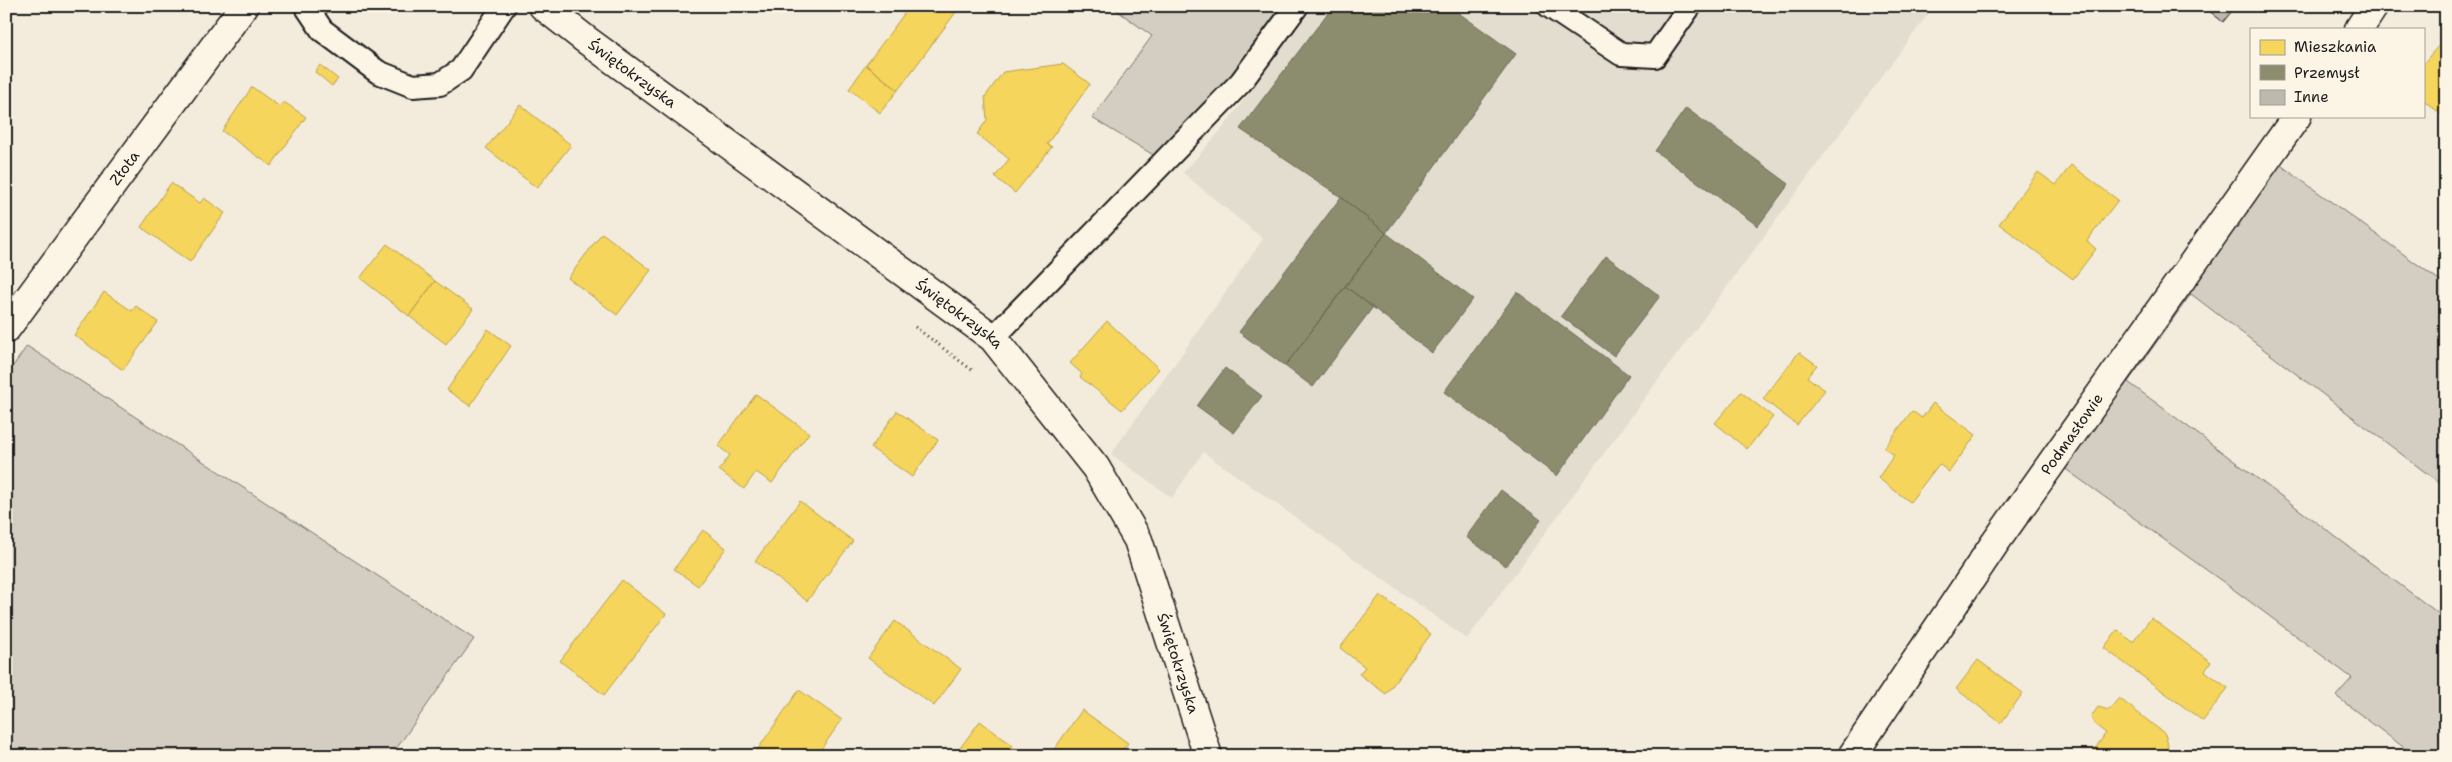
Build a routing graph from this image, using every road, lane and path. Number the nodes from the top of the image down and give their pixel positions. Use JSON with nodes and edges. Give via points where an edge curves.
{"nodes":[{"id":1,"x":244,"y":6,"type":"edge"},
{"id":2,"x":306,"y":6,"type":"edge"},
{"id":3,"x":504,"y":6,"type":"edge"},
{"id":4,"x":543,"y":6,"type":"edge"},
{"id":5,"x":1297,"y":6,"type":"edge"},
{"id":6,"x":1549,"y":6,"type":"edge"},
{"id":7,"x":1690,"y":6,"type":"edge"},
{"id":8,"x":2374,"y":6,"type":"edge"},
{"id":9,"x":2359,"y":28,"type":"edge"},
{"id":10,"x":2296,"y":118,"type":"edge"},
{"id":11,"x":912,"y":325,"type":"dead end"},
{"id":12,"x":6,"y":329,"type":"edge"},
{"id":13,"x":993,"y":338,"type":"junction"},
{"id":14,"x":975,"y":372,"type":"dead end"},
{"id":15,"x":1208,"y":756,"type":"edge"},
{"id":16,"x":1852,"y":756,"type":"edge"}],
"edges":[{"from":1,"to":12,"type":"street","name":"Złota"},
{"from":2,"to":3,"type":"lane","via":[[322,30],[371,67],[413,86],[440,84],[461,70]]},
{"from":4,"to":13,"type":"street","name":"Świętokrzyska"},
{"from":5,"to":13,"type":"lane","via":[[1241,82]]},
{"from":6,"to":7,"type":"lane","via":[[1621,54],[1655,56]]},
{"from":8,"to":9,"type":"street"},
{"from":10,"to":16,"type":"street","name":"Podmasłowie","via":[[1995,543]]},
{"from":11,"to":14,"type":"path"},
{"from":13,"to":15,"type":"street","name":"Świętokrzyska","via":[[1096,468],[1138,540]]}]}
